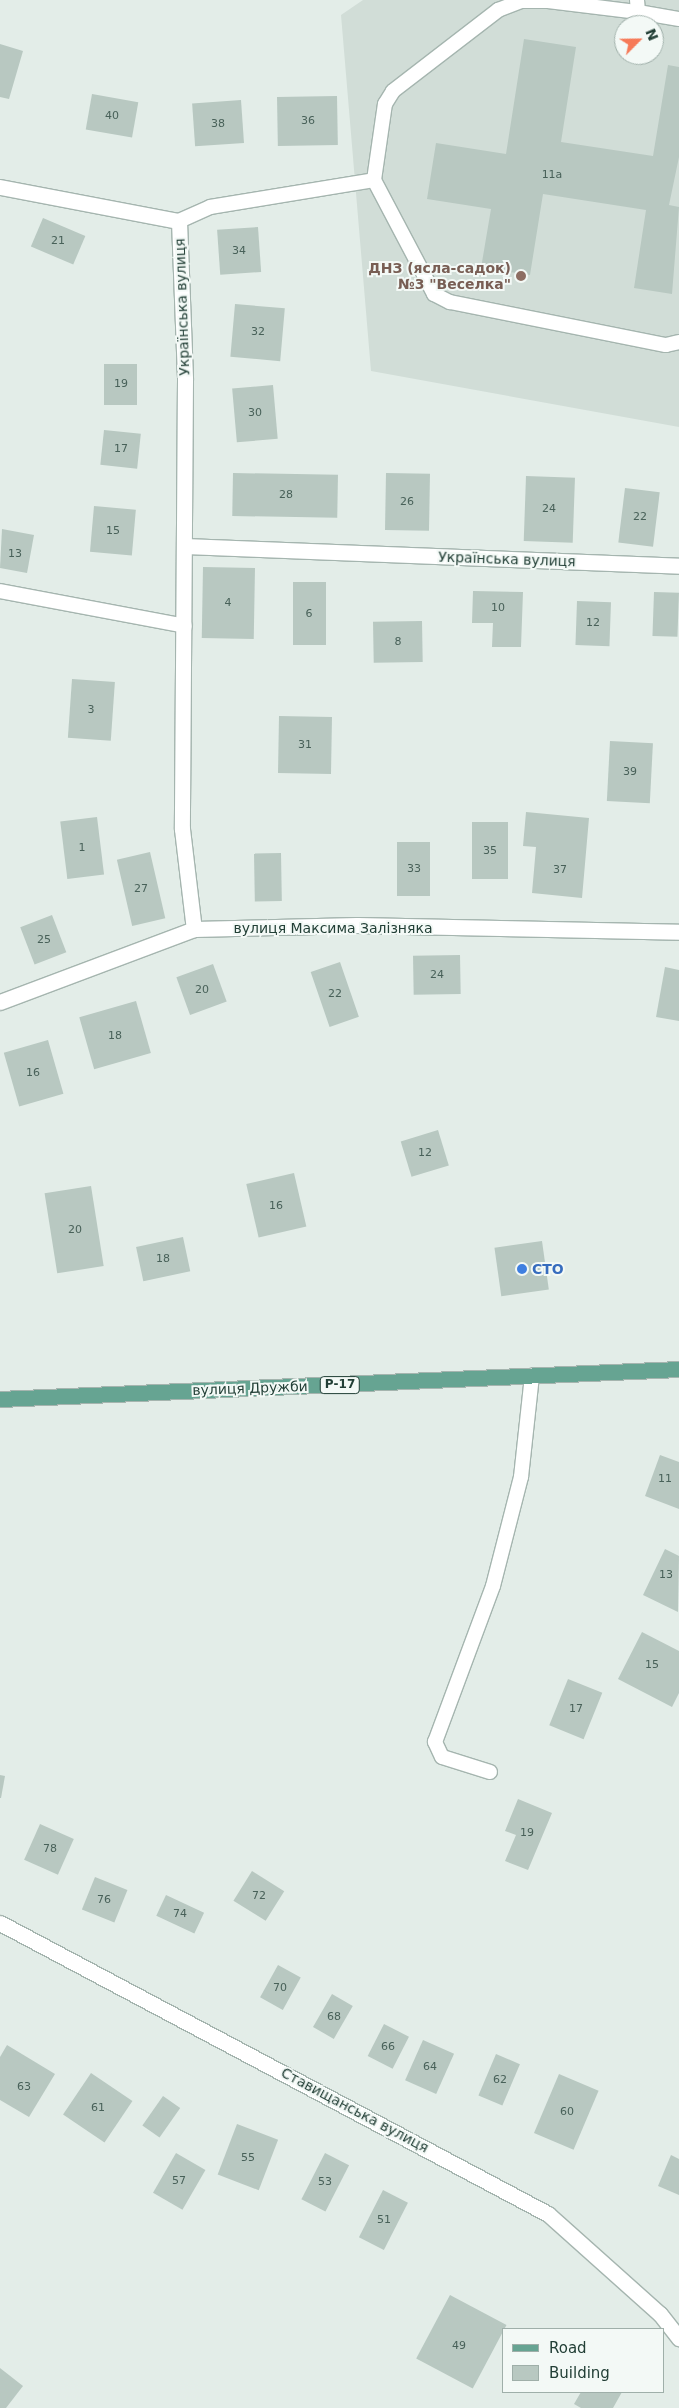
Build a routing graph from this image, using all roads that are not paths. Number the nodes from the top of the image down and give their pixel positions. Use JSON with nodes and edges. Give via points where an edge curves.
{"nodes":[{"id":1,"x":637,"y":6,"type":"edge"},
{"id":2,"x":679,"y":18,"type":"edge"},
{"id":3,"x":374,"y":180,"type":"junction"},
{"id":4,"x":0,"y":187,"type":"edge"},
{"id":5,"x":179,"y":221,"type":"junction"},
{"id":6,"x":679,"y":342,"type":"edge"},
{"id":7,"x":186,"y":546,"type":"junction"},
{"id":8,"x":679,"y":566,"type":"edge"},
{"id":9,"x":0,"y":591,"type":"edge"},
{"id":10,"x":185,"y":626,"type":"junction"},
{"id":11,"x":194,"y":929,"type":"junction"},
{"id":12,"x":679,"y":932,"type":"edge"},
{"id":13,"x":0,"y":1002,"type":"edge"},
{"id":14,"x":679,"y":1369,"type":"edge"},
{"id":15,"x":532,"y":1376,"type":"junction"},
{"id":16,"x":0,"y":1399,"type":"edge"},
{"id":17,"x":490,"y":1772,"type":"dead end"},
{"id":18,"x":0,"y":1923,"type":"edge"},
{"id":19,"x":679,"y":2338,"type":"edge"}],
"edges":[{"from":1,"to":2,"type":"lane"},
{"from":1,"to":3,"type":"lane","via":[[530,1],[498,10],[393,91],[386,104]]},
{"from":3,"to":5,"type":"lane","via":[[210,207]]},
{"from":3,"to":6,"type":"lane","via":[[434,294],[450,302],[666,345]]},
{"from":4,"to":5,"type":"street","name":"Українська вулиця"},
{"from":5,"to":7,"type":"street","name":"Українська вулиця"},
{"from":7,"to":8,"type":"street","name":"Українська вулиця"},
{"from":7,"to":10,"type":"street","name":"Українська вулиця"},
{"from":9,"to":10,"type":"lane"},
{"from":10,"to":11,"type":"street","name":"Українська вулиця","via":[[182,829]]},
{"from":11,"to":12,"type":"street","name":"вулиця Максима Залізняка","via":[[358,925]]},
{"from":11,"to":13,"type":"street","name":"вулиця Максима Залізняка"},
{"from":14,"to":15,"type":"main road","name":"вулиця Дружби","number":"Р-17"},
{"from":15,"to":16,"type":"main road","name":"вулиця Дружби","number":"Р-17"},
{"from":15,"to":17,"type":"lane","via":[[521,1477],[493,1586],[435,1742],[442,1757]]},
{"from":18,"to":19,"type":"street","name":"Ставищанська вулиця","via":[[548,2214],[660,2314]]}]}
